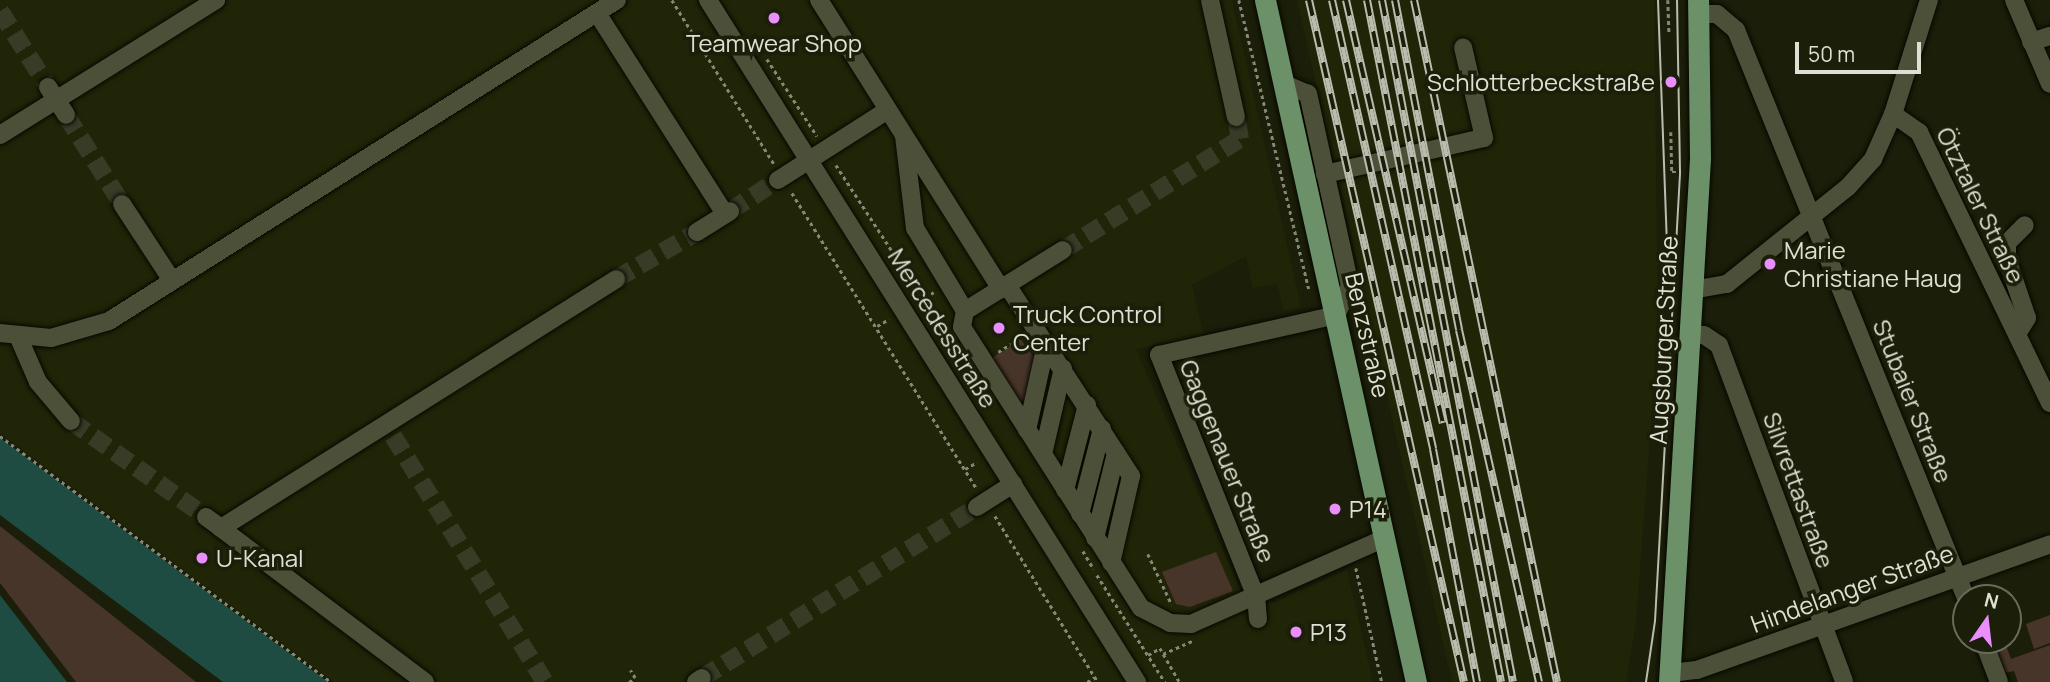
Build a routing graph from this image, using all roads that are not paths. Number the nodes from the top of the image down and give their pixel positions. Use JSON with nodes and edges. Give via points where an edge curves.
{"nodes":[{"id":1,"x":216,"y":0,"type":"edge"},
{"id":2,"x":617,"y":0,"type":"edge"},
{"id":3,"x":708,"y":0,"type":"edge"},
{"id":4,"x":819,"y":0,"type":"edge"},
{"id":5,"x":1210,"y":0,"type":"edge"},
{"id":6,"x":1265,"y":0,"type":"edge"},
{"id":7,"x":1928,"y":0,"type":"edge"},
{"id":8,"x":2014,"y":0,"type":"edge"},
{"id":9,"x":1698,"y":7,"type":"edge"},
{"id":10,"x":597,"y":13,"type":"junction"},
{"id":11,"x":2050,"y":36,"type":"edge"},
{"id":12,"x":2031,"y":42,"type":"junction"},
{"id":13,"x":1463,"y":47,"type":"dead end"},
{"id":14,"x":1284,"y":84,"type":"junction"},
{"id":15,"x":2050,"y":84,"type":"edge"},
{"id":16,"x":52,"y":93,"type":"junction"},
{"id":17,"x":888,"y":110,"type":"junction"},
{"id":18,"x":1893,"y":114,"type":"junction"},
{"id":19,"x":66,"y":115,"type":"tunnel mouth"},
{"id":20,"x":1236,"y":117,"type":"tunnel mouth"},
{"id":21,"x":0,"y":135,"type":"edge"},
{"id":22,"x":904,"y":135,"type":"junction"},
{"id":23,"x":809,"y":161,"type":"junction"},
{"id":24,"x":1325,"y":174,"type":"junction"},
{"id":25,"x":780,"y":179,"type":"tunnel mouth"},
{"id":26,"x":122,"y":204,"type":"tunnel mouth"},
{"id":27,"x":1811,"y":218,"type":"junction"},
{"id":28,"x":2025,"y":225,"type":"dead end"},
{"id":29,"x":698,"y":232,"type":"tunnel mouth"},
{"id":30,"x":1063,"y":250,"type":"tunnel mouth"},
{"id":31,"x":172,"y":279,"type":"junction"},
{"id":32,"x":616,"y":279,"type":"tunnel mouth"},
{"id":33,"x":1004,"y":287,"type":"junction"},
{"id":34,"x":1692,"y":290,"type":"junction"},
{"id":35,"x":965,"y":311,"type":"junction"},
{"id":36,"x":1336,"y":315,"type":"junction"},
{"id":37,"x":1689,"y":333,"type":"junction"},
{"id":38,"x":2017,"y":334,"type":"junction"},
{"id":39,"x":9,"y":335,"type":"edge"},
{"id":40,"x":2050,"y":403,"type":"edge"},
{"id":41,"x":1086,"y":405,"type":"junction"},
{"id":42,"x":71,"y":421,"type":"tunnel mouth"},
{"id":43,"x":1013,"y":484,"type":"junction"},
{"id":44,"x":1069,"y":496,"type":"junction"},
{"id":45,"x":981,"y":504,"type":"tunnel mouth"},
{"id":46,"x":1385,"y":538,"type":"junction"},
{"id":47,"x":2050,"y":544,"type":"edge"},
{"id":48,"x":1958,"y":575,"type":"junction"},
{"id":49,"x":1961,"y":584,"type":"edge"},
{"id":50,"x":1260,"y":609,"type":"junction"},
{"id":51,"x":1823,"y":626,"type":"junction"},
{"id":52,"x":1988,"y":654,"type":"edge"},
{"id":53,"x":1670,"y":678,"type":"edge"},
{"id":54,"x":425,"y":682,"type":"edge"},
{"id":55,"x":1137,"y":682,"type":"edge"},
{"id":56,"x":1416,"y":682,"type":"edge"},
{"id":57,"x":1844,"y":682,"type":"edge"},
{"id":58,"x":1999,"y":682,"type":"edge"}],
"edges":[{"from":1,"to":16,"type":"street"},
{"from":2,"to":10,"type":"street"},
{"from":3,"to":23,"type":"street","name":"Mercedesstraße"},
{"from":4,"to":17,"type":"street"},
{"from":5,"to":20,"type":"street"},
{"from":6,"to":14,"type":"main road","name":"Benzstraße"},
{"from":7,"to":18,"type":"street"},
{"from":8,"to":12,"type":"street"},
{"from":9,"to":27,"type":"street","name":"Stubaier Straße","via":[[1717,13],[1736,30]]},
{"from":9,"to":34,"type":"main road","name":"Augsburger Straße","via":[[1700,158]]},
{"from":10,"to":29,"type":"street","via":[[728,212]]},
{"from":10,"to":31,"type":"street"},
{"from":11,"to":12,"type":"street"},
{"from":12,"to":15,"type":"street"},
{"from":13,"to":24,"type":"street","via":[[1484,138]]},
{"from":14,"to":24,"type":"street","via":[[1308,94]]},
{"from":14,"to":36,"type":"main road","name":"Benzstraße"},
{"from":16,"to":19,"type":"street"},
{"from":16,"to":21,"type":"street"},
{"from":17,"to":22,"type":"street"},
{"from":17,"to":23,"type":"street"},
{"from":18,"to":27,"type":"street","via":[[1873,159]]},
{"from":18,"to":38,"type":"street","name":"Ötztaler Straße","via":[[1919,132]]},
{"from":22,"to":33,"type":"street"},
{"from":22,"to":35,"type":"street","via":[[915,228]]},
{"from":23,"to":25,"type":"street"},
{"from":23,"to":43,"type":"street","name":"Mercedesstraße"},
{"from":24,"to":36,"type":"street","via":[[1350,286]]},
{"from":26,"to":31,"type":"street"},
{"from":27,"to":34,"type":"street","via":[[1727,284]]},
{"from":27,"to":48,"type":"street","name":"Stubaier Straße"},
{"from":28,"to":38,"type":"street","via":[[2007,243],[2007,259],[2026,318]]},
{"from":30,"to":33,"type":"street"},
{"from":31,"to":39,"type":"street","via":[[109,321],[51,338]]},
{"from":32,"to":54,"type":"street","via":[[389,430],[213,523]]},
{"from":33,"to":35,"type":"street"},
{"from":33,"to":41,"type":"street"},
{"from":34,"to":37,"type":"main road","name":"Augsburger Straße"},
{"from":35,"to":44,"type":"street","via":[[962,327]]},
{"from":36,"to":46,"type":"main road","name":"Benzstraße"},
{"from":36,"to":50,"type":"street","name":"Gaggenauer Straße","via":[[1159,355]]},
{"from":37,"to":51,"type":"street","name":"Silvrettastraße","via":[[1704,335],[1718,345]]},
{"from":37,"to":53,"type":"main road","name":"Augsburger Straße"},
{"from":38,"to":40,"type":"street","name":"Ötztaler Straße"},
{"from":39,"to":42,"type":"street","via":[[38,382]]},
{"from":41,"to":44,"type":"street"},
{"from":41,"to":44,"type":"street"},
{"from":41,"to":44,"type":"street"},
{"from":41,"to":44,"type":"street"},
{"from":41,"to":44,"type":"street"},
{"from":41,"to":44,"type":"street"},
{"from":43,"to":45,"type":"street"},
{"from":43,"to":55,"type":"street","name":"Mercedesstraße"},
{"from":44,"to":50,"type":"street","via":[[1140,608],[1170,623],[1191,624]]},
{"from":46,"to":50,"type":"street","via":[[1350,551]]},
{"from":46,"to":56,"type":"main road","name":"Benzstraße"},
{"from":47,"to":48,"type":"street","name":"Hindelanger Straße"},
{"from":48,"to":49,"type":"street","name":"Stubaier Straße"},
{"from":48,"to":51,"type":"street","name":"Hindelanger Straße"},
{"from":51,"to":53,"type":"street","name":"Hindelanger Straße"},
{"from":51,"to":57,"type":"street","name":"Silvrettastraße"},
{"from":52,"to":58,"type":"street"}]}
